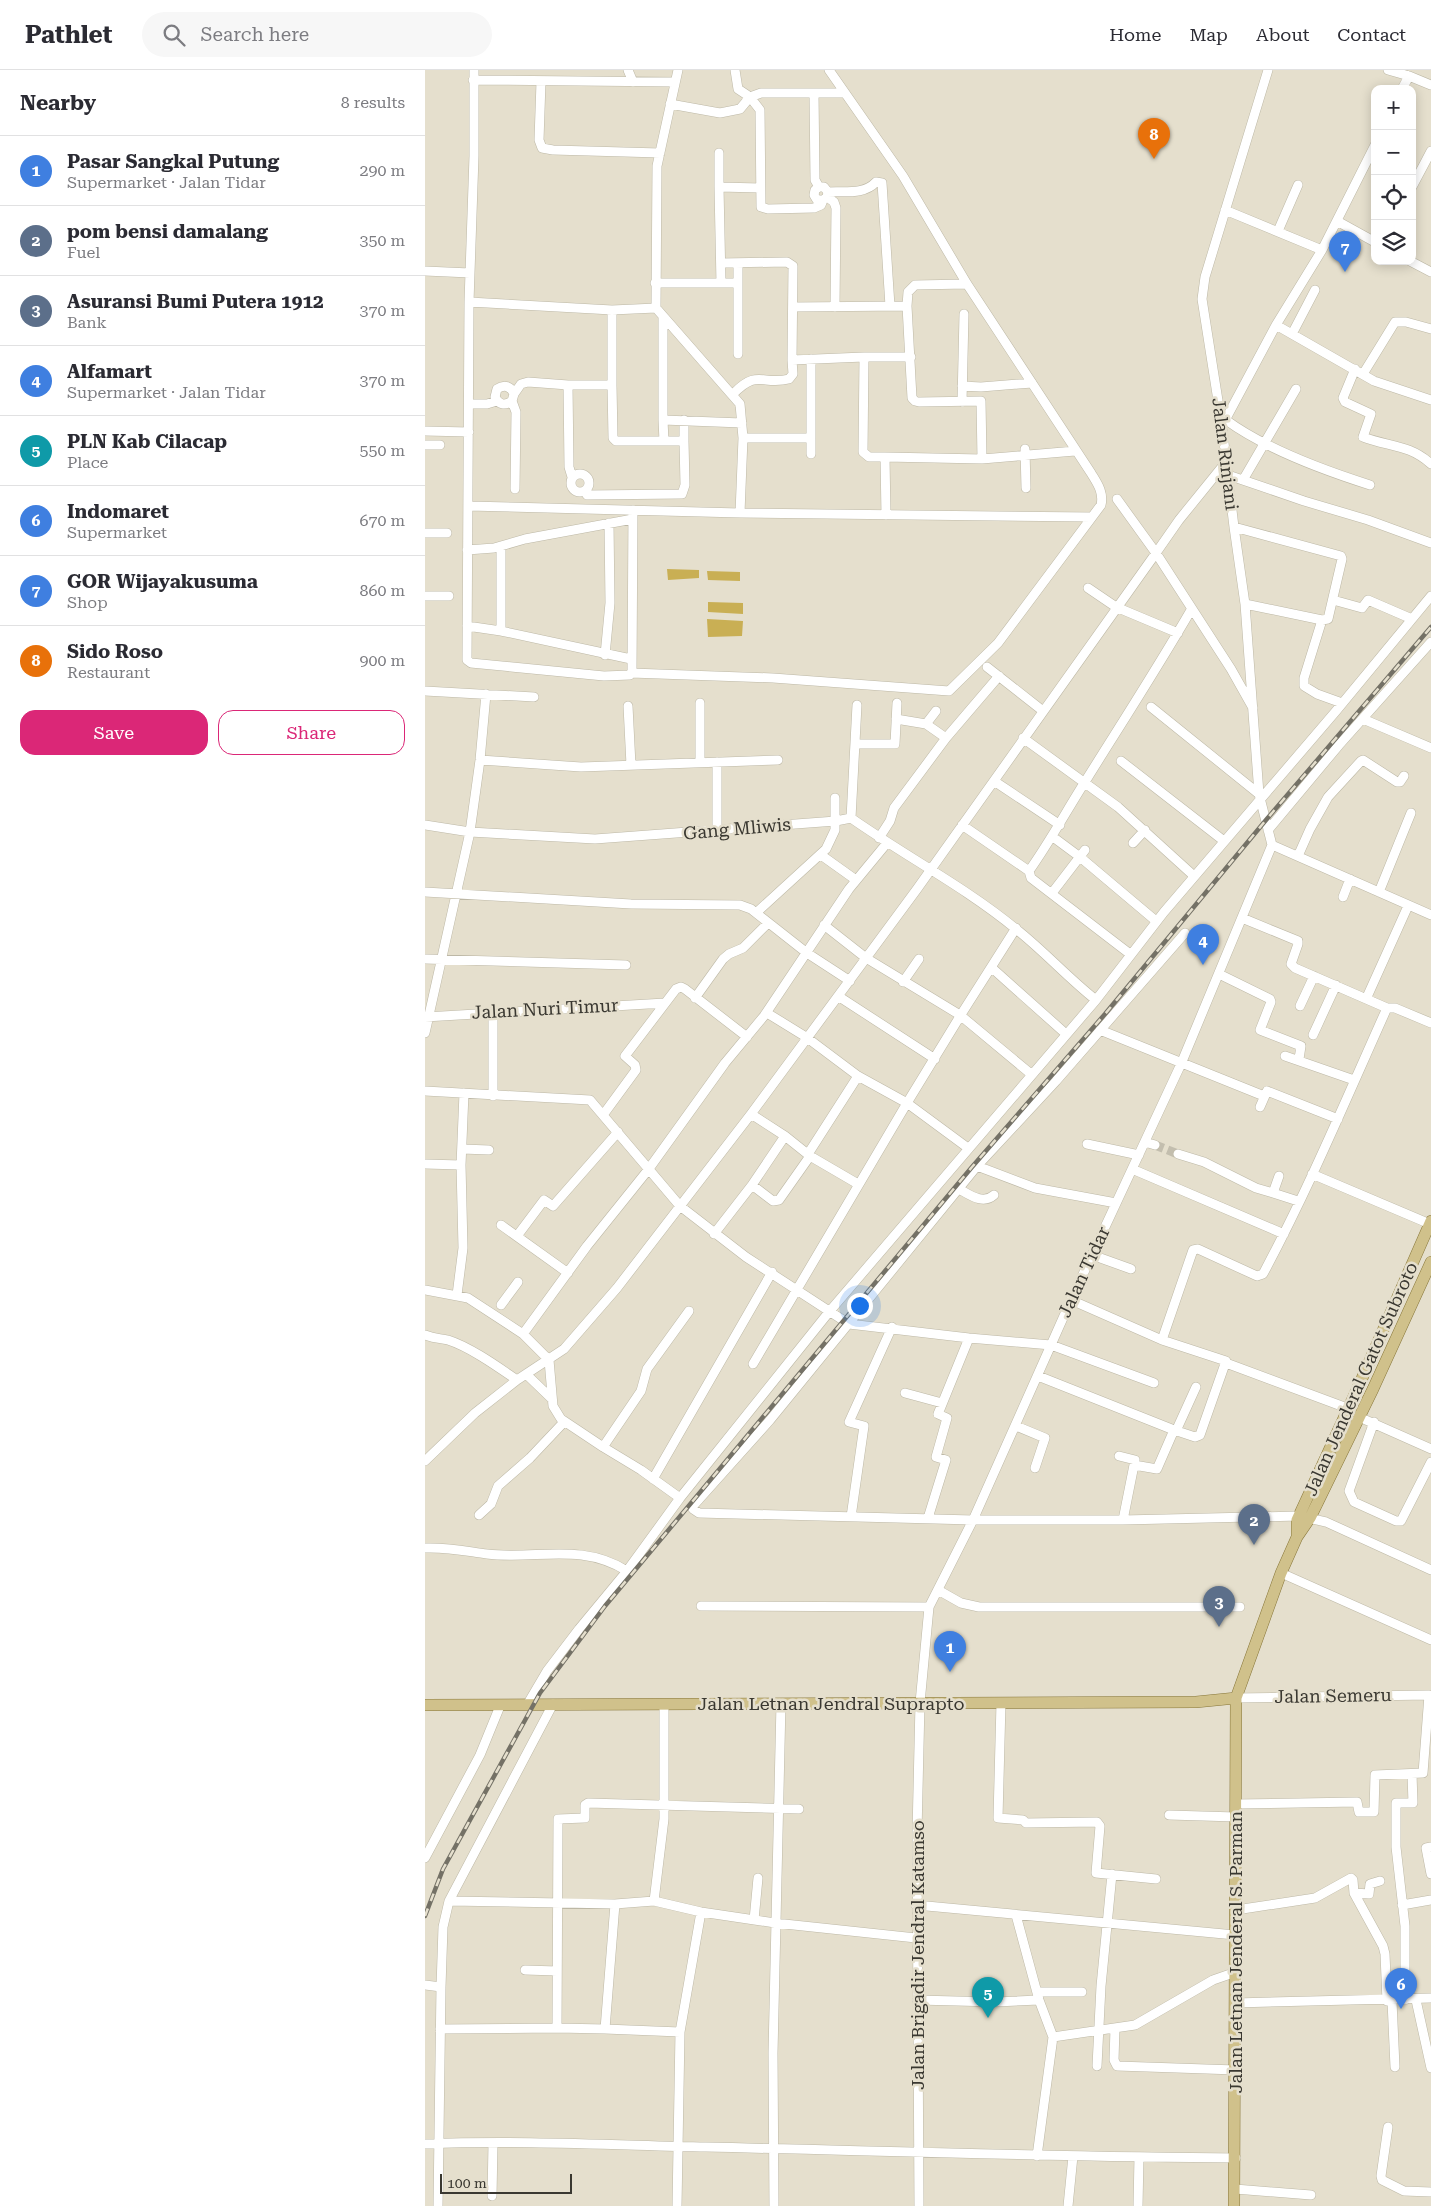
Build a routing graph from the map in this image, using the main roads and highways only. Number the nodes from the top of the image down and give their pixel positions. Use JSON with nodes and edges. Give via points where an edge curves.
{"nodes":[{"id":1,"x":1430,"y":1223,"type":"edge"},
{"id":2,"x":1431,"y":1262,"type":"edge"},
{"id":3,"x":1407,"y":1274,"type":"junction"},
{"id":4,"x":1427,"y":1282,"type":"edge"},
{"id":5,"x":1304,"y":1517,"type":"junction"},
{"id":6,"x":1237,"y":1698,"type":"junction"},
{"id":7,"x":425,"y":1705,"type":"edge"},
{"id":8,"x":1235,"y":2206,"type":"edge"}],
"edges":[{"from":1,"to":3,"type":"main road","name":"Jalan Jenderal Gatot Subroto"},
{"from":2,"to":4,"type":"main road","name":"Jalan Jenderal Gatot Subroto"},
{"from":3,"to":4,"type":"main road"},
{"from":3,"to":5,"type":"main road","name":"Jalan Jenderal Gatot Subroto","via":[[1347,1408]]},
{"from":4,"to":5,"type":"main road","name":"Jalan Jenderal Gatot Subroto"},
{"from":5,"to":6,"type":"main road","name":"Jalan Jenderal Gatot Subroto"},
{"from":6,"to":7,"type":"main road","name":"Jalan Letnan Jendral Suprapto","via":[[1196,1702]]},
{"from":6,"to":8,"type":"main road","name":"Jalan Letnan Jenderal S. Parman"}]}
